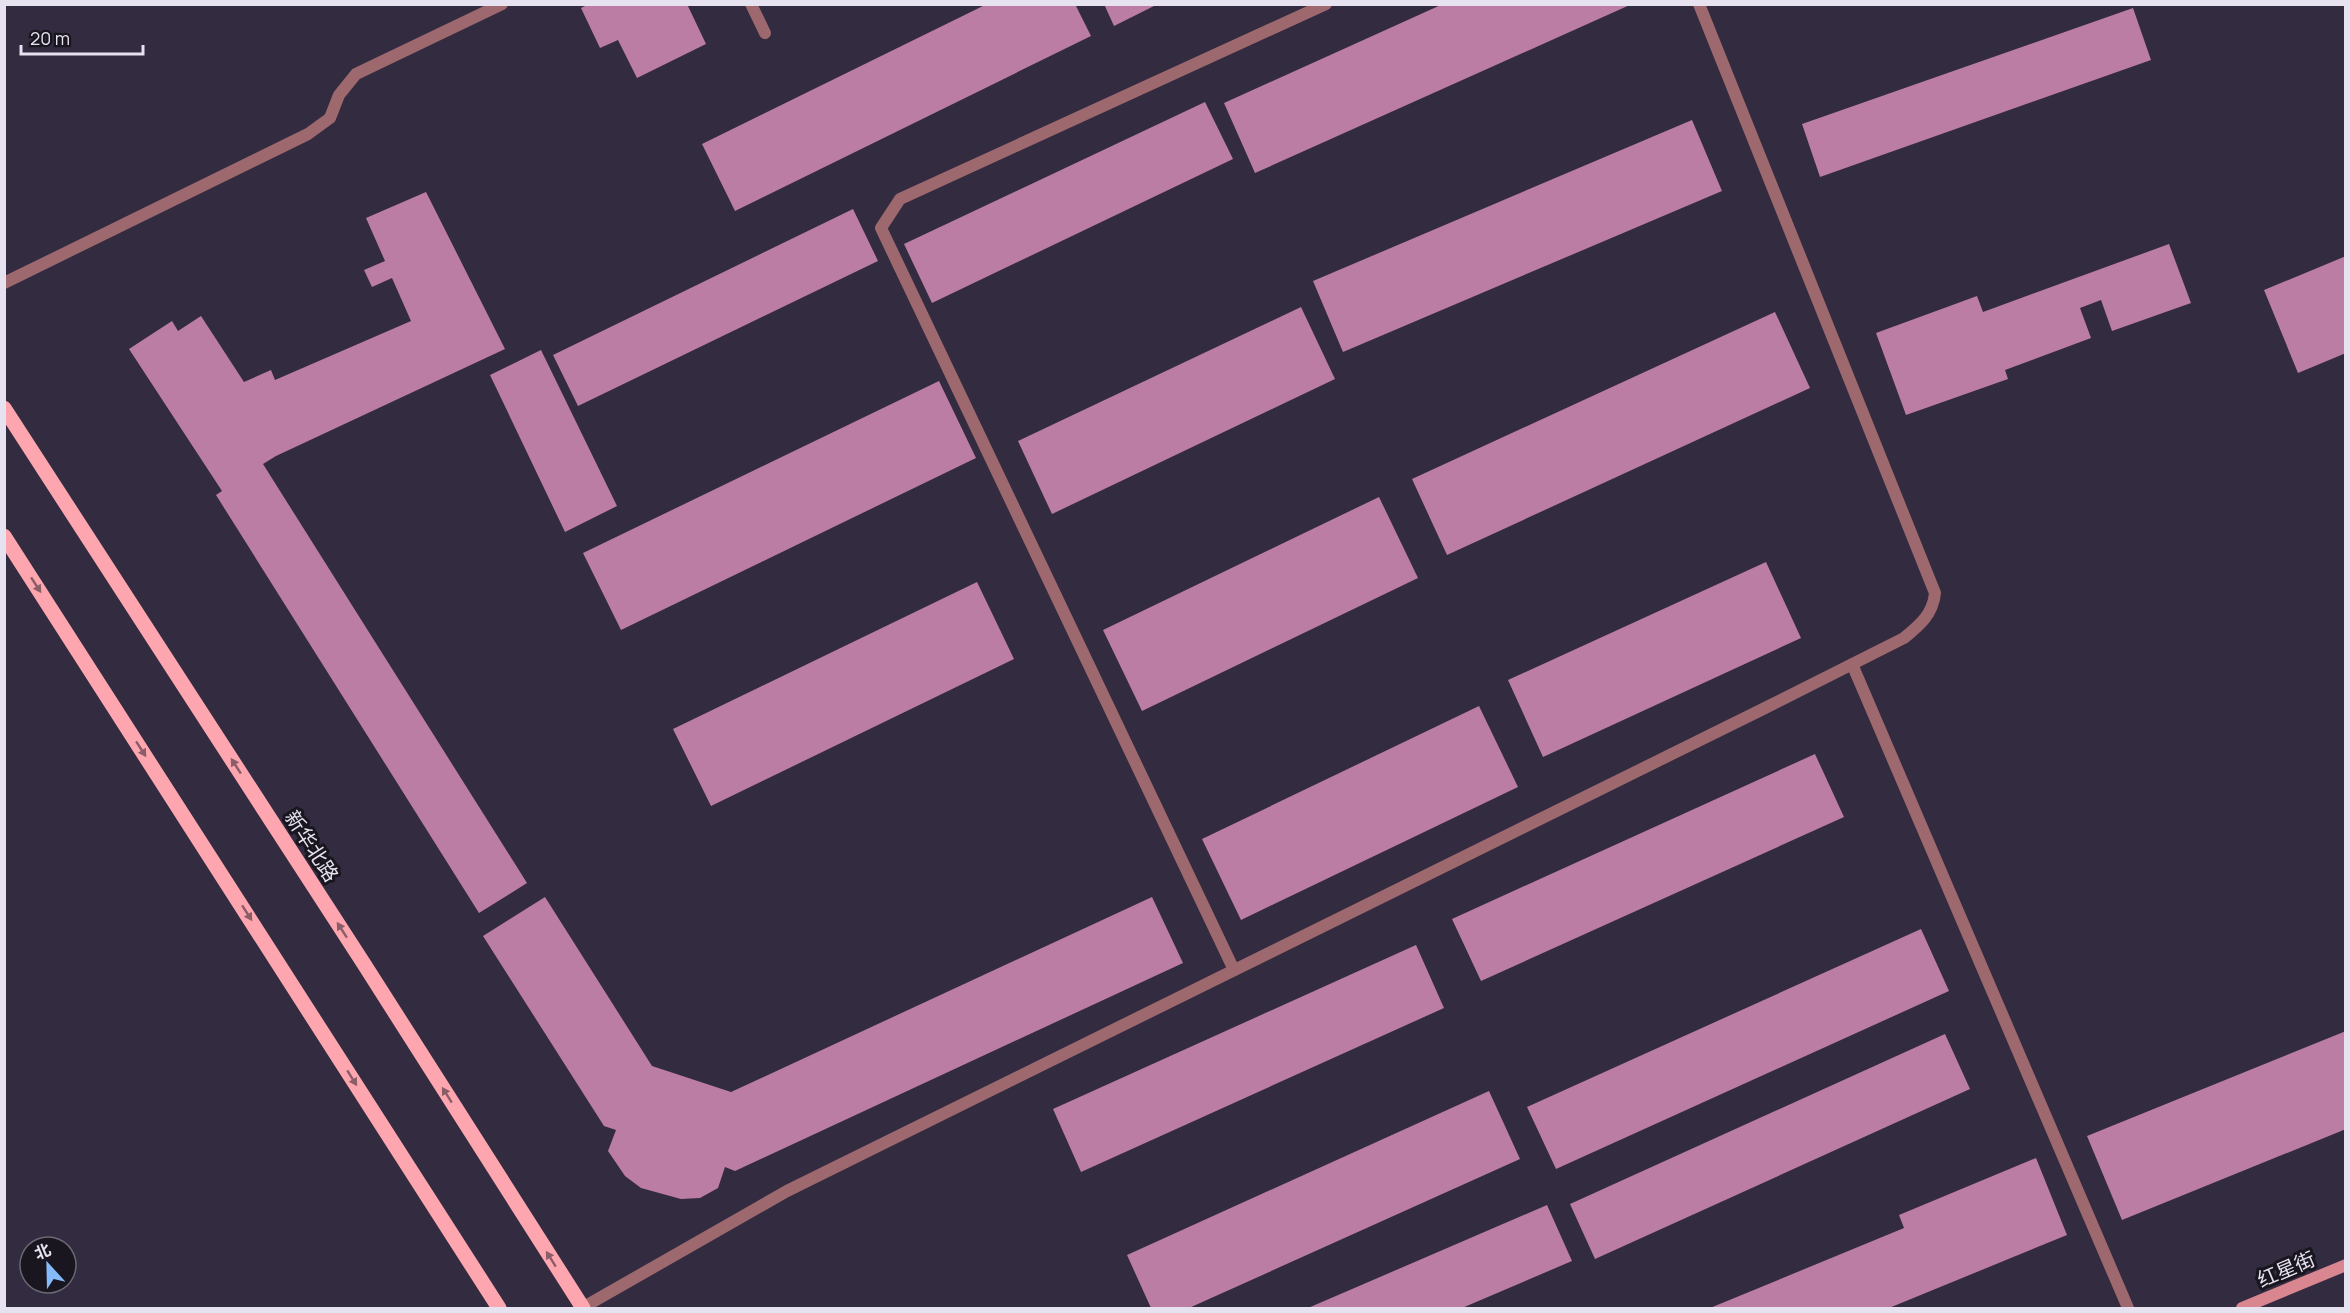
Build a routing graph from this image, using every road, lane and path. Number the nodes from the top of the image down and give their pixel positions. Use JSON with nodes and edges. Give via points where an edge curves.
{"nodes":[{"id":1,"x":502,"y":4,"type":"edge"},
{"id":2,"x":751,"y":4,"type":"edge"},
{"id":3,"x":1326,"y":4,"type":"edge"},
{"id":4,"x":1699,"y":4,"type":"edge"},
{"id":5,"x":765,"y":33,"type":"dead end"},
{"id":6,"x":4,"y":283,"type":"edge"},
{"id":7,"x":4,"y":408,"type":"edge"},
{"id":8,"x":4,"y":536,"type":"edge"},
{"id":9,"x":1852,"y":664,"type":"junction"},
{"id":10,"x":1234,"y":970,"type":"junction"},
{"id":11,"x":2346,"y":1265,"type":"edge"},
{"id":12,"x":499,"y":1308,"type":"edge"},
{"id":13,"x":582,"y":1308,"type":"edge"},
{"id":14,"x":2128,"y":1308,"type":"edge"},
{"id":15,"x":2242,"y":1308,"type":"edge"}],
"edges":[{"from":1,"to":6,"type":"street","via":[[356,74],[339,95],[330,117],[308,134]]},
{"from":2,"to":5,"type":"street"},
{"from":3,"to":10,"type":"street","via":[[900,199],[881,228]]},
{"from":4,"to":9,"type":"street","via":[[1935,593],[1934,604],[1922,624],[1904,638]]},
{"from":13,"to":7,"type":"main road","name":"新华北路","one_way":true},
{"from":8,"to":12,"type":"main road","one_way":true},
{"from":9,"to":10,"type":"street"},
{"from":9,"to":14,"type":"street"},
{"from":10,"to":13,"type":"street","via":[[787,1191]]},
{"from":11,"to":15,"type":"street","name":"红星街"}]}
